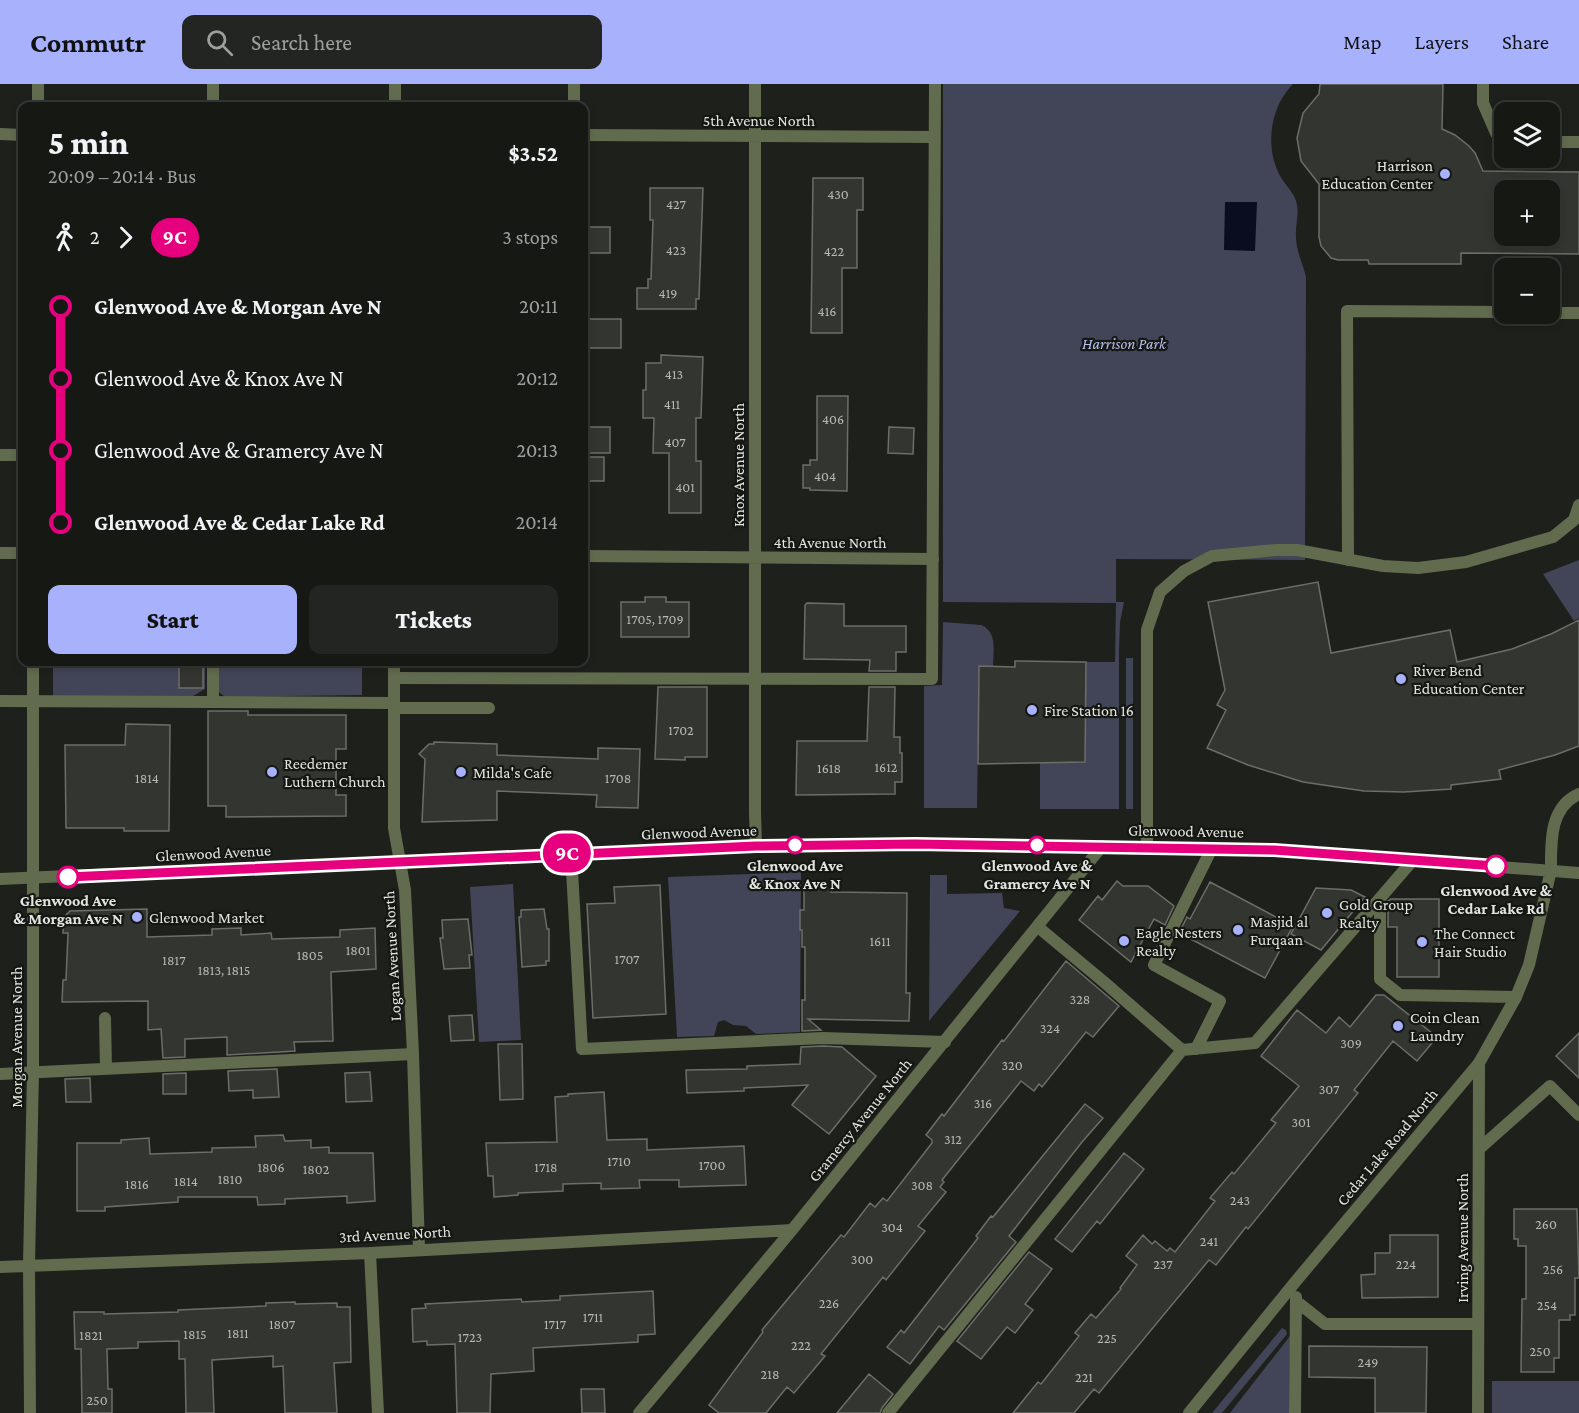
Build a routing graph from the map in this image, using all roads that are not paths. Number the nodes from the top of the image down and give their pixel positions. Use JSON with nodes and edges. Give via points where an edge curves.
{"nodes":[{"id":1,"x":38,"y":84,"type":"edge"},
{"id":2,"x":213,"y":84,"type":"edge"},
{"id":3,"x":395,"y":84,"type":"edge"},
{"id":4,"x":574,"y":84,"type":"edge"},
{"id":5,"x":755,"y":84,"type":"edge"},
{"id":6,"x":935,"y":84,"type":"edge"},
{"id":7,"x":1483,"y":84,"type":"edge"},
{"id":8,"x":38,"y":102,"type":"edge"},
{"id":9,"x":213,"y":102,"type":"edge"},
{"id":10,"x":395,"y":102,"type":"edge"},
{"id":11,"x":574,"y":102,"type":"edge"},
{"id":12,"x":1494,"y":124,"type":"edge"},
{"id":13,"x":0,"y":134,"type":"edge"},
{"id":14,"x":18,"y":135,"type":"edge"},
{"id":15,"x":588,"y":135,"type":"edge"},
{"id":16,"x":755,"y":136,"type":"junction"},
{"id":17,"x":934,"y":137,"type":"junction"},
{"id":18,"x":1560,"y":142,"type":"edge"},
{"id":19,"x":1579,"y":142,"type":"edge"},
{"id":20,"x":1494,"y":312,"type":"edge"},
{"id":21,"x":1560,"y":313,"type":"edge"},
{"id":22,"x":1579,"y":313,"type":"edge"},
{"id":23,"x":0,"y":455,"type":"edge"},
{"id":24,"x":18,"y":455,"type":"edge"},
{"id":25,"x":1579,"y":505,"type":"edge"},
{"id":26,"x":0,"y":554,"type":"edge"},
{"id":27,"x":18,"y":554,"type":"edge"},
{"id":28,"x":588,"y":556,"type":"edge"},
{"id":29,"x":755,"y":558,"type":"junction"},
{"id":30,"x":933,"y":559,"type":"junction"},
{"id":31,"x":1348,"y":560,"type":"junction"},
{"id":32,"x":33,"y":666,"type":"edge"},
{"id":33,"x":213,"y":666,"type":"edge"},
{"id":34,"x":394,"y":666,"type":"edge"},
{"id":35,"x":394,"y":678,"type":"junction"},
{"id":36,"x":755,"y":679,"type":"junction"},
{"id":37,"x":33,"y":700,"type":"junction"},
{"id":38,"x":0,"y":701,"type":"edge"},
{"id":39,"x":213,"y":702,"type":"junction"},
{"id":40,"x":394,"y":706,"type":"junction"},
{"id":41,"x":489,"y":708,"type":"dead end"},
{"id":42,"x":1579,"y":794,"type":"edge"},
{"id":43,"x":756,"y":846,"type":"junction"},
{"id":44,"x":1102,"y":846,"type":"junction"},
{"id":45,"x":1147,"y":847,"type":"junction"},
{"id":46,"x":1212,"y":848,"type":"junction"},
{"id":47,"x":572,"y":853,"type":"junction"},
{"id":48,"x":1413,"y":860,"type":"junction"},
{"id":49,"x":400,"y":861,"type":"junction"},
{"id":50,"x":1551,"y":870,"type":"junction"},
{"id":51,"x":1579,"y":873,"type":"edge"},
{"id":52,"x":33,"y":878,"type":"junction"},
{"id":53,"x":0,"y":879,"type":"edge"},
{"id":54,"x":1380,"y":898,"type":"junction"},
{"id":55,"x":1038,"y":927,"type":"junction"},
{"id":56,"x":1516,"y":997,"type":"junction"},
{"id":57,"x":105,"y":1018,"type":"dead end"},
{"id":58,"x":945,"y":1042,"type":"junction"},
{"id":59,"x":1196,"y":1049,"type":"junction"},
{"id":60,"x":1182,"y":1050,"type":"junction"},
{"id":61,"x":413,"y":1054,"type":"junction"},
{"id":62,"x":1479,"y":1063,"type":"junction"},
{"id":63,"x":106,"y":1069,"type":"junction"},
{"id":64,"x":33,"y":1072,"type":"junction"},
{"id":65,"x":0,"y":1074,"type":"edge"},
{"id":66,"x":1579,"y":1115,"type":"edge"},
{"id":67,"x":1479,"y":1149,"type":"junction"},
{"id":68,"x":792,"y":1230,"type":"junction"},
{"id":69,"x":419,"y":1250,"type":"junction"},
{"id":70,"x":370,"y":1253,"type":"junction"},
{"id":71,"x":28,"y":1264,"type":"junction"},
{"id":72,"x":0,"y":1267,"type":"edge"},
{"id":73,"x":1296,"y":1281,"type":"junction"},
{"id":74,"x":1296,"y":1301,"type":"junction"},
{"id":75,"x":1478,"y":1324,"type":"junction"},
{"id":76,"x":30,"y":1413,"type":"edge"},
{"id":77,"x":378,"y":1413,"type":"edge"},
{"id":78,"x":639,"y":1413,"type":"edge"},
{"id":79,"x":888,"y":1413,"type":"edge"},
{"id":80,"x":1189,"y":1413,"type":"edge"},
{"id":81,"x":1295,"y":1413,"type":"edge"},
{"id":82,"x":1478,"y":1413,"type":"edge"}],
"edges":[{"from":1,"to":8,"type":"street"},
{"from":2,"to":9,"type":"street"},
{"from":3,"to":10,"type":"street"},
{"from":4,"to":11,"type":"street"},
{"from":5,"to":16,"type":"street","name":"Knox Avenue North"},
{"from":6,"to":17,"type":"street"},
{"from":7,"to":12,"type":"street","via":[[1483,103]]},
{"from":13,"to":14,"type":"street"},
{"from":15,"to":16,"type":"street","name":"5th Avenue North"},
{"from":16,"to":17,"type":"street","name":"5th Avenue North"},
{"from":16,"to":29,"type":"street","name":"Knox Avenue North"},
{"from":17,"to":30,"type":"street"},
{"from":18,"to":19,"type":"street"},
{"from":20,"to":31,"type":"street","via":[[1347,311]]},
{"from":21,"to":22,"type":"street"},
{"from":23,"to":24,"type":"street"},
{"from":25,"to":31,"type":"street","via":[[1574,520],[1553,537],[1466,562],[1418,568]]},
{"from":26,"to":27,"type":"street"},
{"from":28,"to":29,"type":"street","name":"4th Avenue North"},
{"from":29,"to":30,"type":"street","name":"4th Avenue North"},
{"from":29,"to":36,"type":"street","name":"Knox Avenue North"},
{"from":30,"to":36,"type":"street","via":[[932,679]]},
{"from":31,"to":45,"type":"street","via":[[1298,550],[1212,556],[1184,571],[1160,592],[1147,630]]},
{"from":32,"to":37,"type":"street","name":"Morgan Avenue North"},
{"from":33,"to":39,"type":"street"},
{"from":34,"to":35,"type":"street","name":"Logan Avenue North"},
{"from":35,"to":36,"type":"street"},
{"from":35,"to":40,"type":"street","name":"Logan Avenue North"},
{"from":36,"to":43,"type":"street","name":"Knox Avenue North"},
{"from":37,"to":38,"type":"street"},
{"from":37,"to":39,"type":"street"},
{"from":37,"to":52,"type":"street","name":"Morgan Avenue North"},
{"from":39,"to":40,"type":"street"},
{"from":40,"to":41,"type":"street"},
{"from":40,"to":49,"type":"street","name":"Logan Avenue North","via":[[394,828]]},
{"from":42,"to":50,"type":"street","name":"Cedar Lake Road North","via":[[1556,817],[1551,836]]},
{"from":43,"to":44,"type":"street","name":"Glenwood Avenue"},
{"from":43,"to":47,"type":"street","name":"Glenwood Avenue"},
{"from":44,"to":45,"type":"street","name":"Glenwood Avenue"},
{"from":44,"to":55,"type":"street","name":"Gramercy Avenue North"},
{"from":45,"to":46,"type":"street","name":"Glenwood Avenue"},
{"from":46,"to":48,"type":"street","name":"Glenwood Avenue"},
{"from":46,"to":59,"type":"street","via":[[1154,965],[1220,1001]]},
{"from":47,"to":49,"type":"street","name":"Glenwood Avenue"},
{"from":47,"to":58,"type":"street","via":[[582,1049],[823,1038]]},
{"from":48,"to":50,"type":"street","name":"Glenwood Avenue"},
{"from":48,"to":54,"type":"street"},
{"from":49,"to":52,"type":"street","name":"Glenwood Avenue"},
{"from":49,"to":61,"type":"street","name":"Logan Avenue North","via":[[405,890]]},
{"from":50,"to":51,"type":"street","name":"Glenwood Avenue"},
{"from":50,"to":56,"type":"street","name":"Cedar Lake Road North","via":[[1529,965]]},
{"from":52,"to":53,"type":"street","name":"Glenwood Avenue"},
{"from":52,"to":64,"type":"street","name":"Morgan Avenue North"},
{"from":54,"to":56,"type":"street","via":[[1380,980],[1400,995]]},
{"from":54,"to":59,"type":"street","via":[[1255,1043]]},
{"from":55,"to":58,"type":"street","name":"Gramercy Avenue North"},
{"from":55,"to":60,"type":"street"},
{"from":56,"to":62,"type":"street","name":"Cedar Lake Road North"},
{"from":57,"to":63,"type":"street"},
{"from":58,"to":68,"type":"street","name":"Gramercy Avenue North"},
{"from":59,"to":60,"type":"street"},
{"from":60,"to":79,"type":"street"},
{"from":61,"to":63,"type":"street"},
{"from":61,"to":69,"type":"street","name":"Logan Avenue North"},
{"from":62,"to":67,"type":"street","name":"Irving Avenue North"},
{"from":62,"to":73,"type":"street","name":"Cedar Lake Road North"},
{"from":63,"to":64,"type":"street"},
{"from":64,"to":65,"type":"street"},
{"from":64,"to":71,"type":"street","name":"Morgan Avenue North"},
{"from":66,"to":67,"type":"street","via":[[1550,1086]]},
{"from":67,"to":75,"type":"street","name":"Irving Avenue North"},
{"from":68,"to":69,"type":"street","name":"3rd Avenue North"},
{"from":68,"to":78,"type":"street","name":"Gramercy Avenue North"},
{"from":69,"to":70,"type":"street","name":"3rd Avenue North"},
{"from":70,"to":71,"type":"street","name":"3rd Avenue North"},
{"from":70,"to":77,"type":"street"},
{"from":71,"to":72,"type":"street","name":"3rd Avenue North"},
{"from":71,"to":76,"type":"street","name":"Morgan Avenue North"},
{"from":73,"to":74,"type":"street"},
{"from":73,"to":80,"type":"street","name":"Cedar Lake Road North"},
{"from":74,"to":75,"type":"street","via":[[1325,1324]]},
{"from":74,"to":81,"type":"street"},
{"from":75,"to":82,"type":"street","name":"Irving Avenue North"}]}
